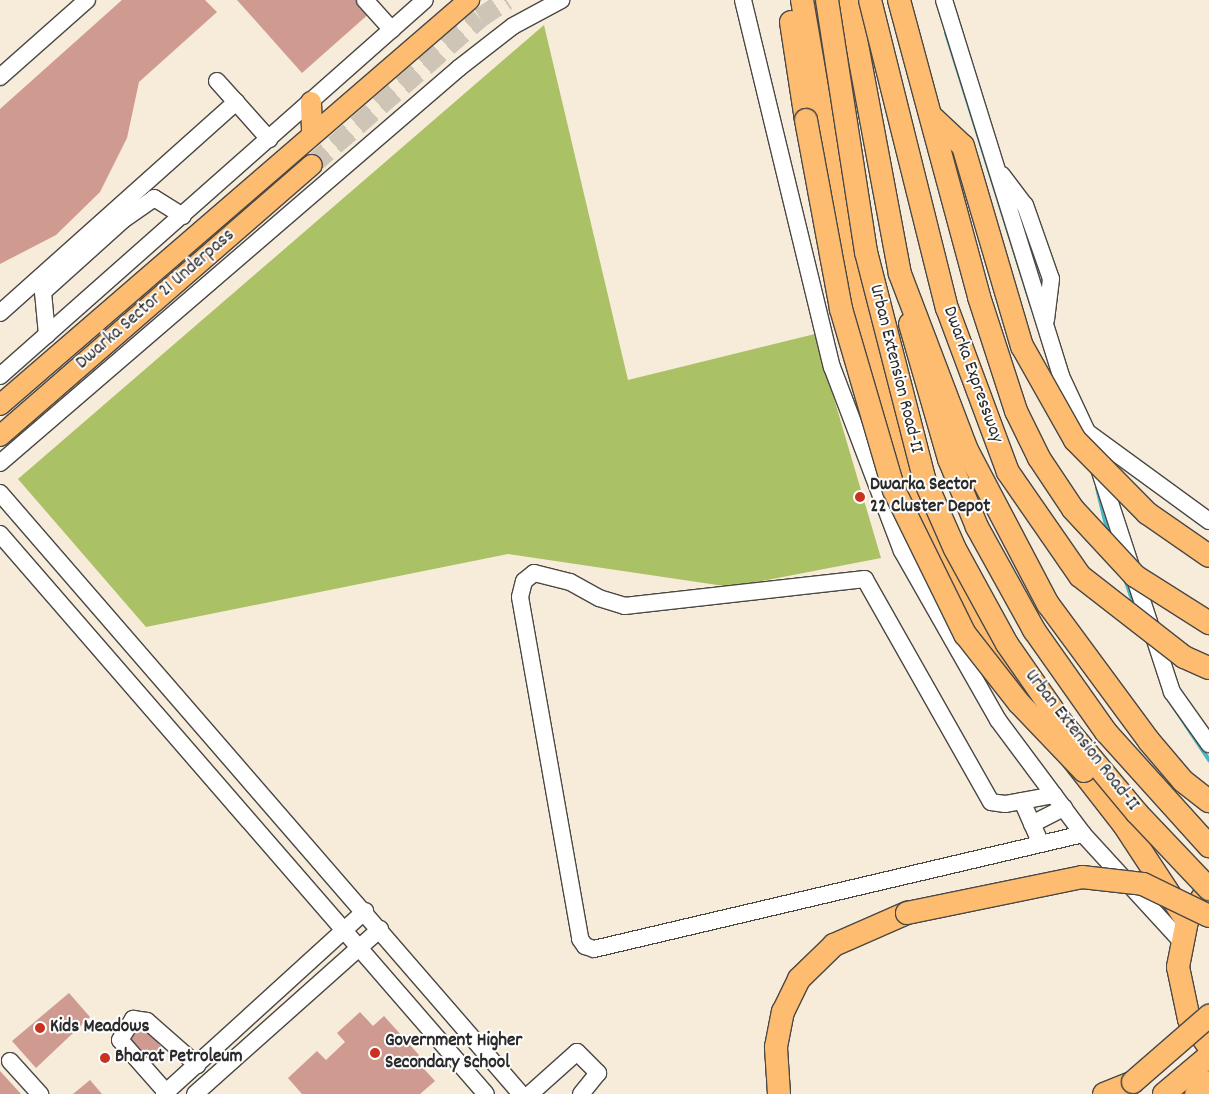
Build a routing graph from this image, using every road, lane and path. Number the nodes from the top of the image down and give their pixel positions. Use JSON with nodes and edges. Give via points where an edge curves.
{"nodes":[{"id":1,"x":87,"y":0,"type":"edge"},
{"id":2,"x":365,"y":0,"type":"edge"},
{"id":3,"x":425,"y":0,"type":"edge"},
{"id":4,"x":469,"y":0,"type":"edge"},
{"id":5,"x":562,"y":0,"type":"edge"},
{"id":6,"x":743,"y":0,"type":"edge"},
{"id":7,"x":787,"y":0,"type":"edge"},
{"id":8,"x":802,"y":0,"type":"edge"},
{"id":9,"x":827,"y":0,"type":"edge"},
{"id":10,"x":843,"y":0,"type":"edge"},
{"id":11,"x":864,"y":0,"type":"edge"},
{"id":12,"x":870,"y":0,"type":"edge"},
{"id":13,"x":899,"y":0,"type":"edge"},
{"id":14,"x":944,"y":0,"type":"edge"},
{"id":15,"x":392,"y":30,"type":"junction"},
{"id":16,"x":856,"y":39,"type":"junction"},
{"id":17,"x":0,"y":77,"type":"edge"},
{"id":18,"x":217,"y":81,"type":"dead end"},
{"id":19,"x":236,"y":102,"type":"junction"},
{"id":20,"x":311,"y":102,"type":"junction"},
{"id":21,"x":932,"y":118,"type":"junction"},
{"id":22,"x":312,"y":134,"type":"junction"},
{"id":23,"x":269,"y":139,"type":"junction"},
{"id":24,"x":312,"y":165,"type":"tunnel mouth"},
{"id":25,"x":183,"y":216,"type":"junction"},
{"id":26,"x":900,"y":274,"type":"junction"},
{"id":27,"x":0,"y":313,"type":"edge"},
{"id":28,"x":47,"y":334,"type":"junction"},
{"id":29,"x":0,"y":376,"type":"edge"},
{"id":30,"x":0,"y":405,"type":"edge"},
{"id":31,"x":1087,"y":432,"type":"junction"},
{"id":32,"x":0,"y":436,"type":"edge"},
{"id":33,"x":0,"y":464,"type":"edge"},
{"id":34,"x":0,"y":493,"type":"edge"},
{"id":35,"x":1209,"y":521,"type":"edge"},
{"id":36,"x":0,"y":534,"type":"edge"},
{"id":37,"x":1209,"y":556,"type":"edge"},
{"id":38,"x":1209,"y":623,"type":"edge"},
{"id":39,"x":1209,"y":668,"type":"edge"},
{"id":40,"x":1209,"y":744,"type":"edge"},
{"id":41,"x":1054,"y":794,"type":"junction"},
{"id":42,"x":1022,"y":801,"type":"junction"},
{"id":43,"x":1209,"y":801,"type":"edge"},
{"id":44,"x":1064,"y":808,"type":"junction"},
{"id":45,"x":1137,"y":813,"type":"junction"},
{"id":46,"x":1032,"y":824,"type":"junction"},
{"id":47,"x":1083,"y":834,"type":"junction"},
{"id":48,"x":1041,"y":844,"type":"junction"},
{"id":49,"x":1209,"y":846,"type":"edge"},
{"id":50,"x":1209,"y":888,"type":"edge"},
{"id":51,"x":365,"y":911,"type":"junction"},
{"id":52,"x":1209,"y":916,"type":"edge"},
{"id":53,"x":380,"y":929,"type":"junction"},
{"id":54,"x":344,"y":930,"type":"junction"},
{"id":55,"x":1184,"y":931,"type":"junction"},
{"id":56,"x":358,"y":947,"type":"junction"},
{"id":57,"x":1199,"y":1017,"type":"edge"},
{"id":58,"x":1209,"y":1047,"type":"edge"},
{"id":59,"x":1209,"y":1056,"type":"edge"},
{"id":60,"x":10,"y":1061,"type":"dead end"},
{"id":61,"x":198,"y":1064,"type":"junction"},
{"id":62,"x":1209,"y":1081,"type":"edge"},
{"id":63,"x":1126,"y":1088,"type":"edge"},
{"id":64,"x":165,"y":1093,"type":"edge"},
{"id":65,"x":40,"y":1094,"type":"edge"},
{"id":66,"x":195,"y":1094,"type":"edge"},
{"id":67,"x":486,"y":1094,"type":"edge"},
{"id":68,"x":521,"y":1094,"type":"edge"},
{"id":69,"x":530,"y":1094,"type":"edge"},
{"id":70,"x":581,"y":1094,"type":"edge"},
{"id":71,"x":779,"y":1094,"type":"edge"},
{"id":72,"x":1103,"y":1094,"type":"edge"},
{"id":73,"x":1164,"y":1094,"type":"edge"},
{"id":74,"x":1195,"y":1094,"type":"edge"}],
"edges":[{"from":1,"to":17,"type":"street"},
{"from":2,"to":15,"type":"street"},
{"from":3,"to":15,"type":"street"},
{"from":4,"to":22,"type":"main road"},
{"from":5,"to":33,"type":"street","via":[[512,26],[459,68]]},
{"from":6,"to":41,"type":"street","via":[[832,367],[864,463],[902,551],[952,640],[998,720]]},
{"from":7,"to":45,"type":"highway","bridge":true,"via":[[806,120],[851,353],[894,490],[930,570],[966,634],[1019,703],[1110,798]]},
{"from":8,"to":55,"type":"highway","via":[[846,256],[882,405],[917,507],[979,626],[1025,698],[1124,825]]},
{"from":9,"to":45,"type":"highway","name":"Urban Extension Road-II","bridge":true,"via":[[866,252],[924,480],[955,549],[1007,644],[1062,723]]},
{"from":10,"to":16,"type":"highway"},
{"from":11,"to":16,"type":"highway"},
{"from":12,"to":39,"type":"highway","name":"Dwarka Expressway","bridge":true,"via":[[947,308],[1008,472],[1080,576],[1184,657]]},
{"from":13,"to":21,"type":"highway","name":"Dwarka Expressway","bridge":true},
{"from":14,"to":31,"type":"street","via":[[1061,376]]},
{"from":15,"to":20,"type":"street"},
{"from":16,"to":26,"type":"highway"},
{"from":18,"to":19,"type":"street"},
{"from":19,"to":23,"type":"street"},
{"from":19,"to":27,"type":"street"},
{"from":20,"to":22,"type":"main road"},
{"from":20,"to":23,"type":"street"},
{"from":21,"to":37,"type":"highway","bridge":true,"via":[[963,146],[1022,346],[1075,440],[1147,513]]},
{"from":21,"to":38,"type":"highway","name":"Dwarka Expressway","bridge":true,"via":[[979,297],[1016,411],[1039,458],[1073,509],[1135,576]]},
{"from":22,"to":30,"type":"main road"},
{"from":23,"to":25,"type":"street"},
{"from":24,"to":32,"type":"main road","name":"Dwarka Sector 21 Underpass"},
{"from":25,"to":28,"type":"street"},
{"from":25,"to":28,"type":"street","via":[[154,198],[123,220],[43,292]]},
{"from":26,"to":43,"type":"highway","via":[[967,450],[1048,604],[1149,741],[1183,781]]},
{"from":26,"to":49,"type":"highway","name":"Urban Extension Road-II","via":[[919,366],[977,527],[1034,630],[1106,732]]},
{"from":28,"to":29,"type":"street"},
{"from":31,"to":35,"type":"street"},
{"from":31,"to":40,"type":"street","via":[[1172,692]]},
{"from":34,"to":51,"type":"street"},
{"from":36,"to":54,"type":"street"},
{"from":41,"to":42,"type":"street"},
{"from":41,"to":44,"type":"street"},
{"from":42,"to":46,"type":"street"},
{"from":42,"to":48,"type":"street","via":[[999,805],[988,799],[865,579],[625,606],[599,598],[570,582],[534,573],[524,581],[520,597],[580,939],[585,946],[594,949]]},
{"from":44,"to":46,"type":"street"},
{"from":44,"to":47,"type":"street"},
{"from":45,"to":50,"type":"highway","name":"Urban Extension Road-II","bridge":true},
{"from":46,"to":48,"type":"street"},
{"from":47,"to":48,"type":"street"},
{"from":47,"to":55,"type":"street"},
{"from":50,"to":55,"type":"highway"},
{"from":51,"to":53,"type":"street"},
{"from":51,"to":54,"type":"street"},
{"from":52,"to":71,"type":"highway","bridge":true,"via":[[1143,884],[1082,877],[996,892],[871,925],[834,944],[800,979],[783,1012],[776,1047]]},
{"from":53,"to":56,"type":"street"},
{"from":53,"to":68,"type":"street"},
{"from":54,"to":56,"type":"street"},
{"from":54,"to":61,"type":"street"},
{"from":55,"to":57,"type":"highway","via":[[1180,994]]},
{"from":56,"to":66,"type":"street"},
{"from":56,"to":67,"type":"street"},
{"from":57,"to":58,"type":"highway"},
{"from":57,"to":63,"type":"highway","bridge":true},
{"from":57,"to":72,"type":"main road"},
{"from":59,"to":73,"type":"highway"},
{"from":60,"to":65,"type":"street"},
{"from":61,"to":64,"type":"street"},
{"from":61,"to":64,"type":"street","via":[[147,1021],[133,1019],[120,1040]]},
{"from":62,"to":74,"type":"main road"},
{"from":63,"to":72,"type":"highway"},
{"from":69,"to":70,"type":"street","via":[[578,1052],[598,1073]]}]}
